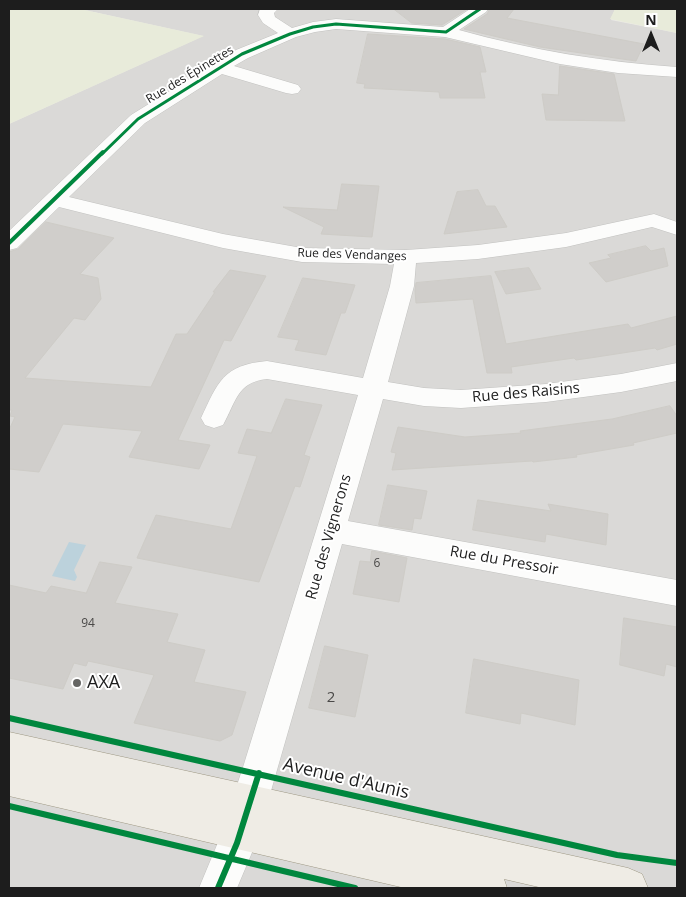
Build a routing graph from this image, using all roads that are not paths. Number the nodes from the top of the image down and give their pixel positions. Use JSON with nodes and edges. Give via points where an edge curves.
{"nodes":[{"id":1,"x":270,"y":9,"type":"edge"},
{"id":2,"x":480,"y":9,"type":"edge"},
{"id":3,"x":446,"y":32,"type":"junction"},
{"id":4,"x":290,"y":34,"type":"junction"},
{"id":5,"x":221,"y":68,"type":"junction"},
{"id":6,"x":677,"y":72,"type":"edge"},
{"id":7,"x":292,"y":89,"type":"dead end"},
{"id":8,"x":53,"y":199,"type":"junction"},
{"id":9,"x":677,"y":229,"type":"edge"},
{"id":10,"x":9,"y":243,"type":"edge"},
{"id":11,"x":406,"y":257,"type":"junction"},
{"id":12,"x":677,"y":373,"type":"edge"},
{"id":13,"x":374,"y":388,"type":"junction"},
{"id":14,"x":214,"y":418,"type":"dead end"},
{"id":15,"x":330,"y":530,"type":"junction"},
{"id":16,"x":677,"y":593,"type":"edge"},
{"id":17,"x":9,"y":749,"type":"edge"},
{"id":18,"x":9,"y":778,"type":"edge"},
{"id":19,"x":245,"y":817,"type":"junction"},
{"id":20,"x":218,"y":888,"type":"edge"},
{"id":21,"x":488,"y":888,"type":"edge"},
{"id":22,"x":628,"y":888,"type":"edge"}],
"edges":[{"from":1,"to":4,"type":"street","via":[[266,15],[269,20]]},
{"from":2,"to":3,"type":"street"},
{"from":3,"to":4,"type":"street","name":"Rue des Épinettes","via":[[336,24]]},
{"from":3,"to":6,"type":"street","name":"Rue des Épinettes","via":[[504,48],[611,66]]},
{"from":4,"to":5,"type":"street","name":"Rue des Épinettes","via":[[242,54]]},
{"from":5,"to":7,"type":"street"},
{"from":5,"to":8,"type":"street","name":"Rue des Épinettes","via":[[138,118]]},
{"from":8,"to":10,"type":"street","name":"Rue des Épinettes"},
{"from":8,"to":11,"type":"street","name":"Rue des Vendanges","via":[[268,250],[302,255]]},
{"from":9,"to":11,"type":"street","name":"Rue des Vendanges","via":[[654,220],[528,247]]},
{"from":11,"to":13,"type":"street","name":"Rue des Vignerons","via":[[402,286]]},
{"from":12,"to":13,"type":"street","name":"Rue des Raisins","via":[[502,398],[424,397]]},
{"from":13,"to":14,"type":"street","name":"Rue des Raisins","via":[[256,370],[236,378],[229,386]]},
{"from":13,"to":15,"type":"street","name":"Rue des Vignerons"},
{"from":15,"to":16,"type":"street","name":"Rue du Pressoir"},
{"from":15,"to":19,"type":"street","name":"Rue des Vignerons"},
{"from":17,"to":19,"type":"main road"},
{"from":18,"to":19,"type":"main road"},
{"from":19,"to":20,"type":"street","name":"Rue des Vignerons"},
{"from":19,"to":21,"type":"main road"},
{"from":19,"to":22,"type":"main road"}]}
